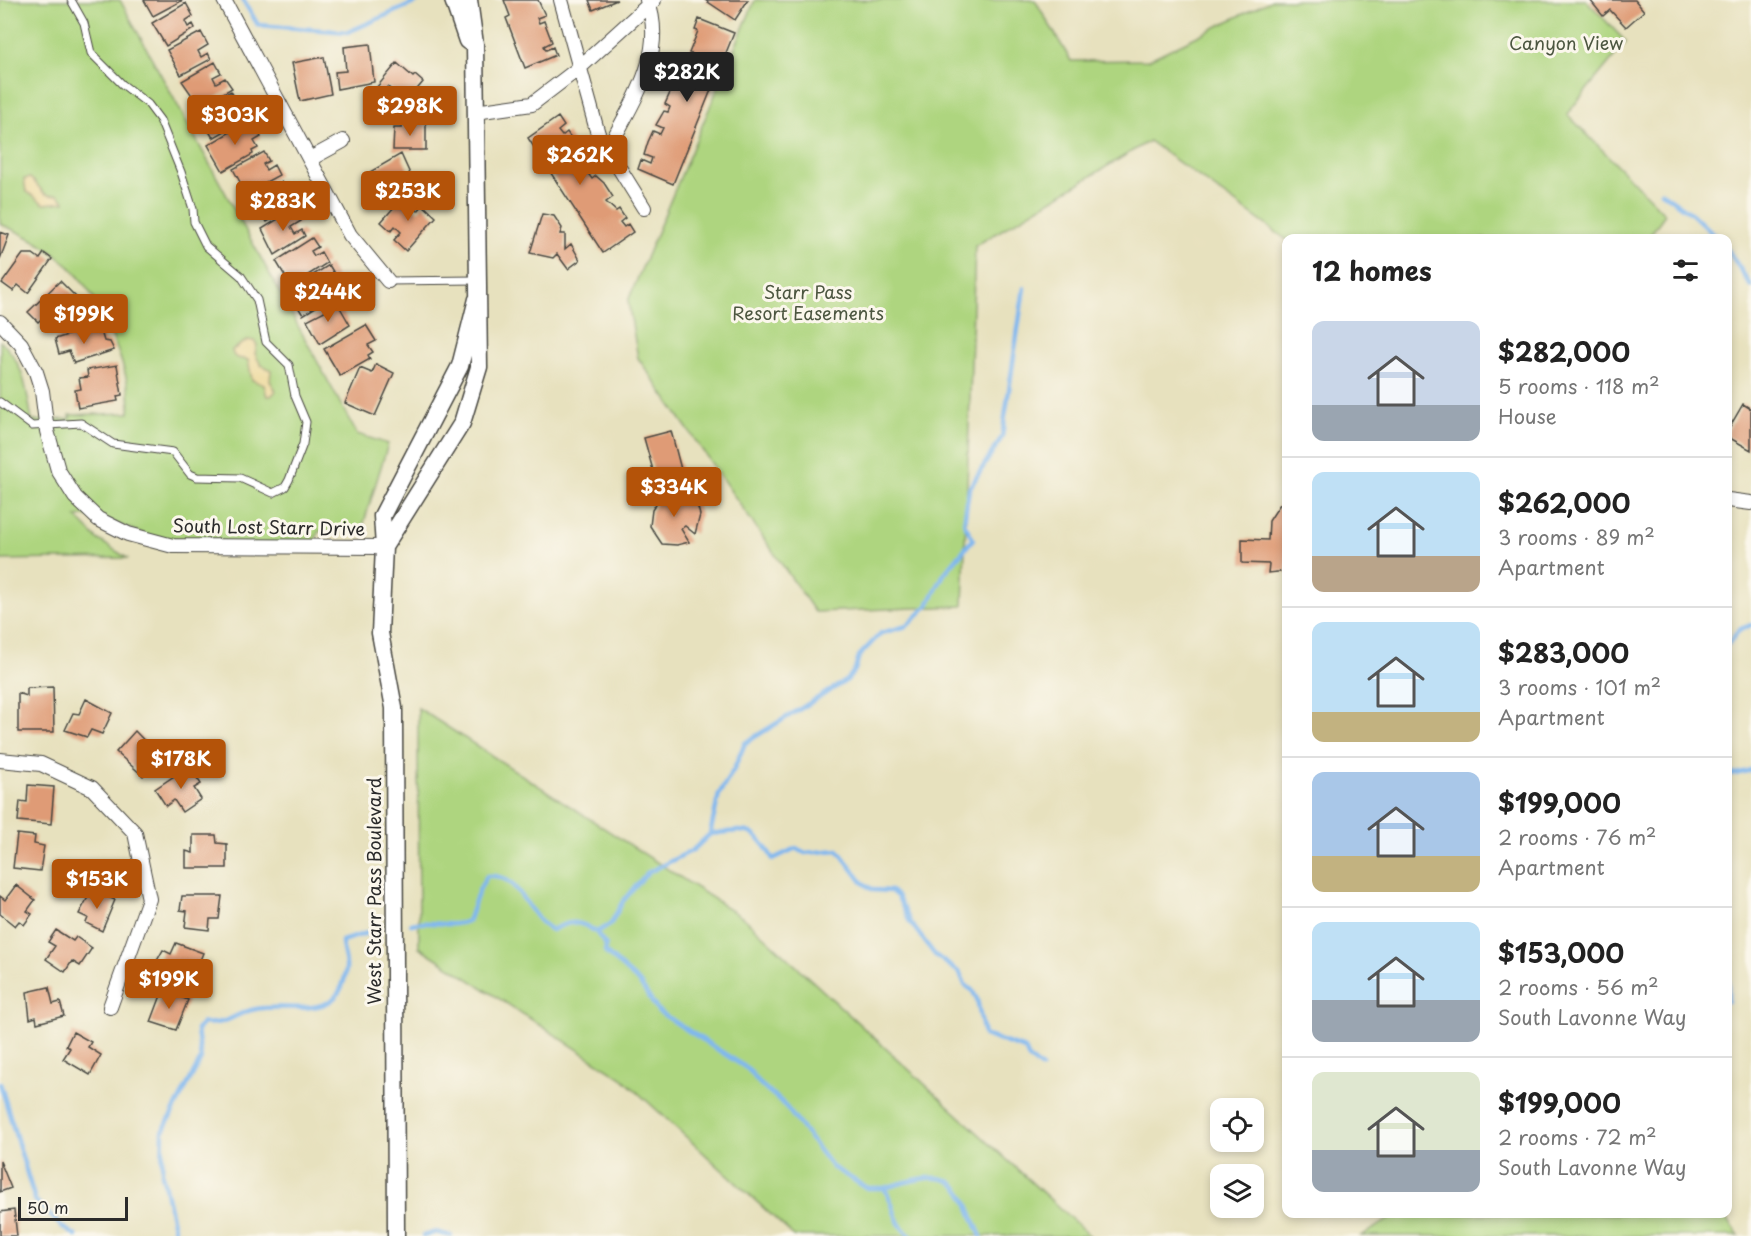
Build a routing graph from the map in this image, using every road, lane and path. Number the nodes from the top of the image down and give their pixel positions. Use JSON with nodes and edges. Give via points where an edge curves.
{"nodes":[{"id":1,"x":71,"y":0,"type":"edge"},
{"id":2,"x":224,"y":0,"type":"edge"},
{"id":3,"x":453,"y":0,"type":"edge"},
{"id":4,"x":469,"y":0,"type":"edge"},
{"id":5,"x":561,"y":0,"type":"edge"},
{"id":6,"x":650,"y":2,"type":"edge"},
{"id":7,"x":474,"y":68,"type":"junction"},
{"id":8,"x":579,"y":68,"type":"junction"},
{"id":9,"x":475,"y":112,"type":"junction"},
{"id":10,"x":344,"y":141,"type":"dead end"},
{"id":11,"x":608,"y":150,"type":"junction"},
{"id":12,"x":310,"y":159,"type":"junction"},
{"id":13,"x":644,"y":208,"type":"dead end"},
{"id":14,"x":477,"y":280,"type":"junction"},
{"id":15,"x":388,"y":281,"type":"joint"},
{"id":16,"x":477,"y":299,"type":"junction"},
{"id":17,"x":0,"y":322,"type":"edge"},
{"id":18,"x":0,"y":402,"type":"edge"},
{"id":19,"x":46,"y":425,"type":"junction"},
{"id":20,"x":1732,"y":501,"type":"edge"},
{"id":21,"x":1751,"y":503,"type":"edge"},
{"id":22,"x":384,"y":548,"type":"junction"},
{"id":23,"x":0,"y":760,"type":"edge"},
{"id":24,"x":110,"y":1007,"type":"dead end"},
{"id":25,"x":396,"y":1236,"type":"edge"}],
"edges":[{"from":1,"to":19,"type":"lane","via":[[84,23],[91,52],[160,120],[181,172],[194,222],[206,246],[241,276],[257,300],[266,342],[289,365],[306,432],[289,480],[273,493],[240,478],[197,477],[172,452],[113,444],[81,423]]},
{"from":2,"to":12,"type":"street"},
{"from":3,"to":7,"type":"street","name":"West Starr Pass Boulevard"},
{"from":4,"to":7,"type":"street","name":"West Starr Pass Boulevard"},
{"from":5,"to":8,"type":"street"},
{"from":6,"to":8,"type":"street"},
{"from":6,"to":11,"type":"street","via":[[654,29],[652,61]]},
{"from":7,"to":9,"type":"street","name":"West Starr Pass Boulevard"},
{"from":8,"to":9,"type":"street","via":[[532,104]]},
{"from":8,"to":11,"type":"street","via":[[598,134]]},
{"from":9,"to":14,"type":"street","name":"West Starr Pass Boulevard"},
{"from":10,"to":12,"type":"street"},
{"from":11,"to":13,"type":"street"},
{"from":12,"to":15,"type":"street","via":[[350,235]]},
{"from":14,"to":15,"type":"lane"},
{"from":14,"to":16,"type":"street","name":"West Starr Pass Boulevard"},
{"from":16,"to":22,"type":"street","name":"West Starr Pass Boulevard","via":[[459,366],[382,516]]},
{"from":16,"to":22,"type":"street","name":"West Starr Pass Boulevard","via":[[479,367],[462,423]]},
{"from":17,"to":19,"type":"street","name":"South Lost Starr Drive","via":[[21,344],[36,372]]},
{"from":18,"to":19,"type":"lane","via":[[33,426]]},
{"from":19,"to":22,"type":"street","name":"South Lost Starr Drive","via":[[58,470],[75,497],[98,519],[128,534],[173,546]]},
{"from":20,"to":21,"type":"street"},
{"from":22,"to":25,"type":"street","name":"West Starr Pass Boulevard","via":[[380,633],[394,708]]},
{"from":23,"to":24,"type":"street","via":[[41,764],[92,788],[135,833],[150,899]]}]}
